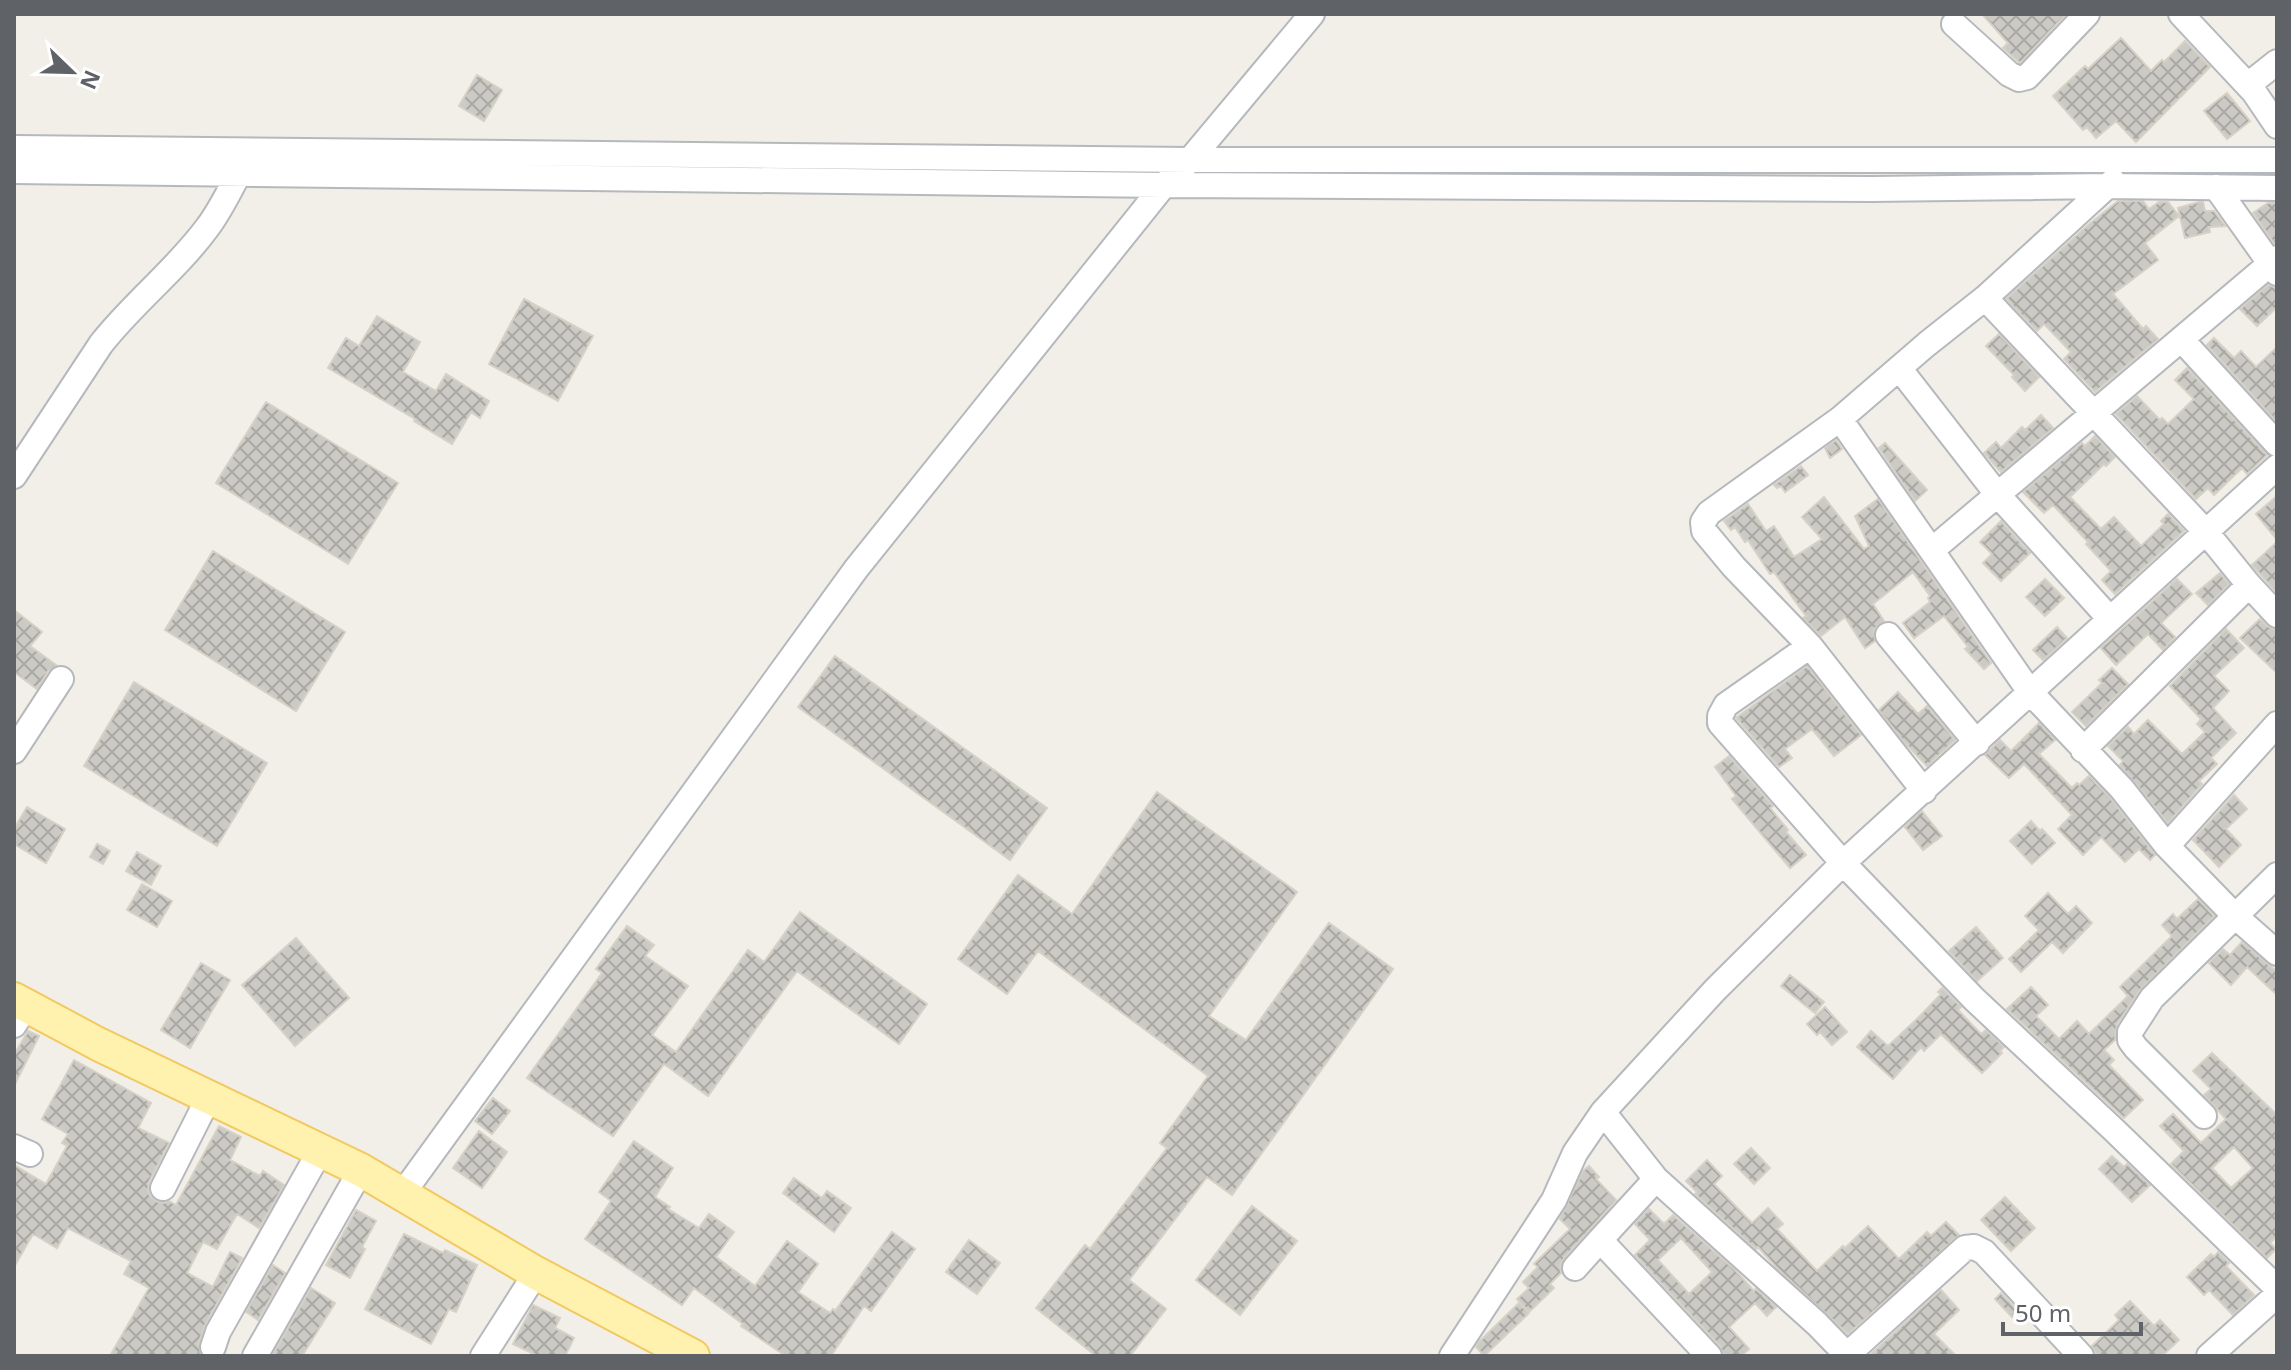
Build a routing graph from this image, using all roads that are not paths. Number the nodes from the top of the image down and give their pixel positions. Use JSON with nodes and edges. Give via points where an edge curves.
{"nodes":[{"id":1,"x":1312,"y":14,"type":"edge"},
{"id":2,"x":2087,"y":14,"type":"edge"},
{"id":3,"x":2181,"y":14,"type":"edge"},
{"id":4,"x":1954,"y":24,"type":"dead end"},
{"id":5,"x":2277,"y":62,"type":"edge"},
{"id":6,"x":2248,"y":85,"type":"junction"},
{"id":7,"x":2277,"y":126,"type":"edge"},
{"id":8,"x":14,"y":148,"type":"edge"},
{"id":9,"x":1190,"y":160,"type":"junction"},
{"id":10,"x":2136,"y":160,"type":"junction"},
{"id":11,"x":2277,"y":160,"type":"edge"},
{"id":12,"x":14,"y":171,"type":"edge"},
{"id":13,"x":239,"y":173,"type":"junction"},
{"id":14,"x":1164,"y":185,"type":"junction"},
{"id":15,"x":2107,"y":186,"type":"junction"},
{"id":16,"x":2216,"y":187,"type":"junction"},
{"id":17,"x":2277,"y":188,"type":"edge"},
{"id":18,"x":2275,"y":265,"type":"edge"},
{"id":19,"x":1985,"y":298,"type":"junction"},
{"id":20,"x":2181,"y":339,"type":"junction"},
{"id":21,"x":1899,"y":368,"type":"junction"},
{"id":22,"x":2092,"y":413,"type":"junction"},
{"id":23,"x":1840,"y":419,"type":"junction"},
{"id":24,"x":2277,"y":444,"type":"edge"},
{"id":25,"x":2277,"y":467,"type":"edge"},
{"id":26,"x":14,"y":476,"type":"edge"},
{"id":27,"x":1997,"y":494,"type":"junction"},
{"id":28,"x":2206,"y":532,"type":"junction"},
{"id":29,"x":1932,"y":550,"type":"junction"},
{"id":30,"x":2249,"y":585,"type":"junction"},
{"id":31,"x":2277,"y":615,"type":"edge"},
{"id":32,"x":2110,"y":619,"type":"junction"},
{"id":33,"x":1888,"y":635,"type":"dead end"},
{"id":34,"x":1810,"y":646,"type":"junction"},
{"id":35,"x":61,"y":679,"type":"dead end"},
{"id":36,"x":2030,"y":692,"type":"junction"},
{"id":37,"x":2277,"y":724,"type":"edge"},
{"id":38,"x":1977,"y":743,"type":"junction"},
{"id":39,"x":2083,"y":750,"type":"junction"},
{"id":40,"x":14,"y":751,"type":"edge"},
{"id":41,"x":1924,"y":791,"type":"junction"},
{"id":42,"x":2167,"y":846,"type":"junction"},
{"id":43,"x":1843,"y":863,"type":"junction"},
{"id":44,"x":2277,"y":875,"type":"edge"},
{"id":45,"x":2235,"y":916,"type":"junction"},
{"id":46,"x":2277,"y":953,"type":"edge"},
{"id":47,"x":18,"y":1010,"type":"edge"},
{"id":48,"x":209,"y":1097,"type":"junction"},
{"id":49,"x":1603,"y":1112,"type":"junction"},
{"id":50,"x":2204,"y":1116,"type":"dead end"},
{"id":51,"x":320,"y":1151,"type":"junction"},
{"id":52,"x":361,"y":1170,"type":"junction"},
{"id":53,"x":1656,"y":1179,"type":"junction"},
{"id":54,"x":163,"y":1188,"type":"dead end"},
{"id":55,"x":403,"y":1193,"type":"junction"},
{"id":56,"x":1600,"y":1240,"type":"junction"},
{"id":57,"x":1575,"y":1268,"type":"dead end"},
{"id":58,"x":536,"y":1273,"type":"junction"},
{"id":59,"x":2277,"y":1288,"type":"edge"},
{"id":60,"x":2277,"y":1295,"type":"edge"},
{"id":61,"x":213,"y":1347,"type":"dead end"},
{"id":62,"x":255,"y":1356,"type":"edge"},
{"id":63,"x":483,"y":1356,"type":"edge"},
{"id":64,"x":693,"y":1356,"type":"edge"},
{"id":65,"x":1452,"y":1356,"type":"edge"},
{"id":66,"x":1709,"y":1356,"type":"edge"},
{"id":67,"x":1847,"y":1356,"type":"edge"},
{"id":68,"x":2081,"y":1356,"type":"edge"},
{"id":69,"x":2209,"y":1356,"type":"edge"}],
"edges":[{"from":1,"to":9,"type":"street"},
{"from":2,"to":4,"type":"street","via":[[2027,77],[2019,79]]},
{"from":3,"to":6,"type":"street"},
{"from":5,"to":6,"type":"street"},
{"from":6,"to":7,"type":"street"},
{"from":8,"to":9,"type":"street"},
{"from":9,"to":10,"type":"street"},
{"from":9,"to":14,"type":"street"},
{"from":10,"to":11,"type":"street"},
{"from":10,"to":15,"type":"street"},
{"from":12,"to":13,"type":"street"},
{"from":13,"to":14,"type":"street"},
{"from":13,"to":26,"type":"street","via":[[208,227],[101,344]]},
{"from":14,"to":15,"type":"street"},
{"from":14,"to":55,"type":"street","via":[[856,569]]},
{"from":15,"to":16,"type":"street"},
{"from":15,"to":19,"type":"street"},
{"from":16,"to":17,"type":"street"},
{"from":16,"to":18,"type":"street"},
{"from":18,"to":20,"type":"street"},
{"from":19,"to":21,"type":"street"},
{"from":19,"to":22,"type":"street"},
{"from":20,"to":22,"type":"street"},
{"from":20,"to":24,"type":"street"},
{"from":21,"to":23,"type":"street"},
{"from":21,"to":27,"type":"street"},
{"from":22,"to":27,"type":"street"},
{"from":22,"to":28,"type":"street"},
{"from":23,"to":29,"type":"street"},
{"from":23,"to":34,"type":"street","via":[[1703,522],[1704,531],[1734,567]]},
{"from":25,"to":28,"type":"street"},
{"from":27,"to":29,"type":"street"},
{"from":27,"to":32,"type":"street"},
{"from":28,"to":30,"type":"street"},
{"from":28,"to":32,"type":"street"},
{"from":29,"to":36,"type":"street"},
{"from":30,"to":31,"type":"street"},
{"from":30,"to":39,"type":"street"},
{"from":32,"to":36,"type":"street"},
{"from":33,"to":38,"type":"street"},
{"from":34,"to":41,"type":"street"},
{"from":34,"to":43,"type":"street","via":[[1726,705],[1720,723]]},
{"from":35,"to":40,"type":"street"},
{"from":36,"to":38,"type":"street"},
{"from":36,"to":39,"type":"street"},
{"from":37,"to":42,"type":"street"},
{"from":38,"to":41,"type":"street"},
{"from":39,"to":42,"type":"street"},
{"from":41,"to":43,"type":"street"},
{"from":42,"to":45,"type":"street"},
{"from":43,"to":49,"type":"street","via":[[1715,990]]},
{"from":43,"to":59,"type":"street","via":[[1974,999]]},
{"from":44,"to":45,"type":"street"},
{"from":45,"to":46,"type":"street"},
{"from":45,"to":50,"type":"street","via":[[2152,998],[2130,1032],[2136,1048]]},
{"from":47,"to":48,"type":"main road"},
{"from":48,"to":51,"type":"main road"},
{"from":48,"to":54,"type":"street"},
{"from":49,"to":53,"type":"street"},
{"from":49,"to":65,"type":"street","via":[[1575,1153],[1554,1200]]},
{"from":51,"to":52,"type":"main road"},
{"from":51,"to":61,"type":"street"},
{"from":52,"to":55,"type":"main road"},
{"from":52,"to":62,"type":"street"},
{"from":53,"to":56,"type":"street"},
{"from":53,"to":67,"type":"street"},
{"from":55,"to":58,"type":"main road"},
{"from":56,"to":57,"type":"street"},
{"from":56,"to":66,"type":"street"},
{"from":58,"to":63,"type":"street"},
{"from":58,"to":64,"type":"main road"},
{"from":60,"to":69,"type":"street"},
{"from":67,"to":68,"type":"street","via":[[1965,1248],[1974,1247]]}]}
